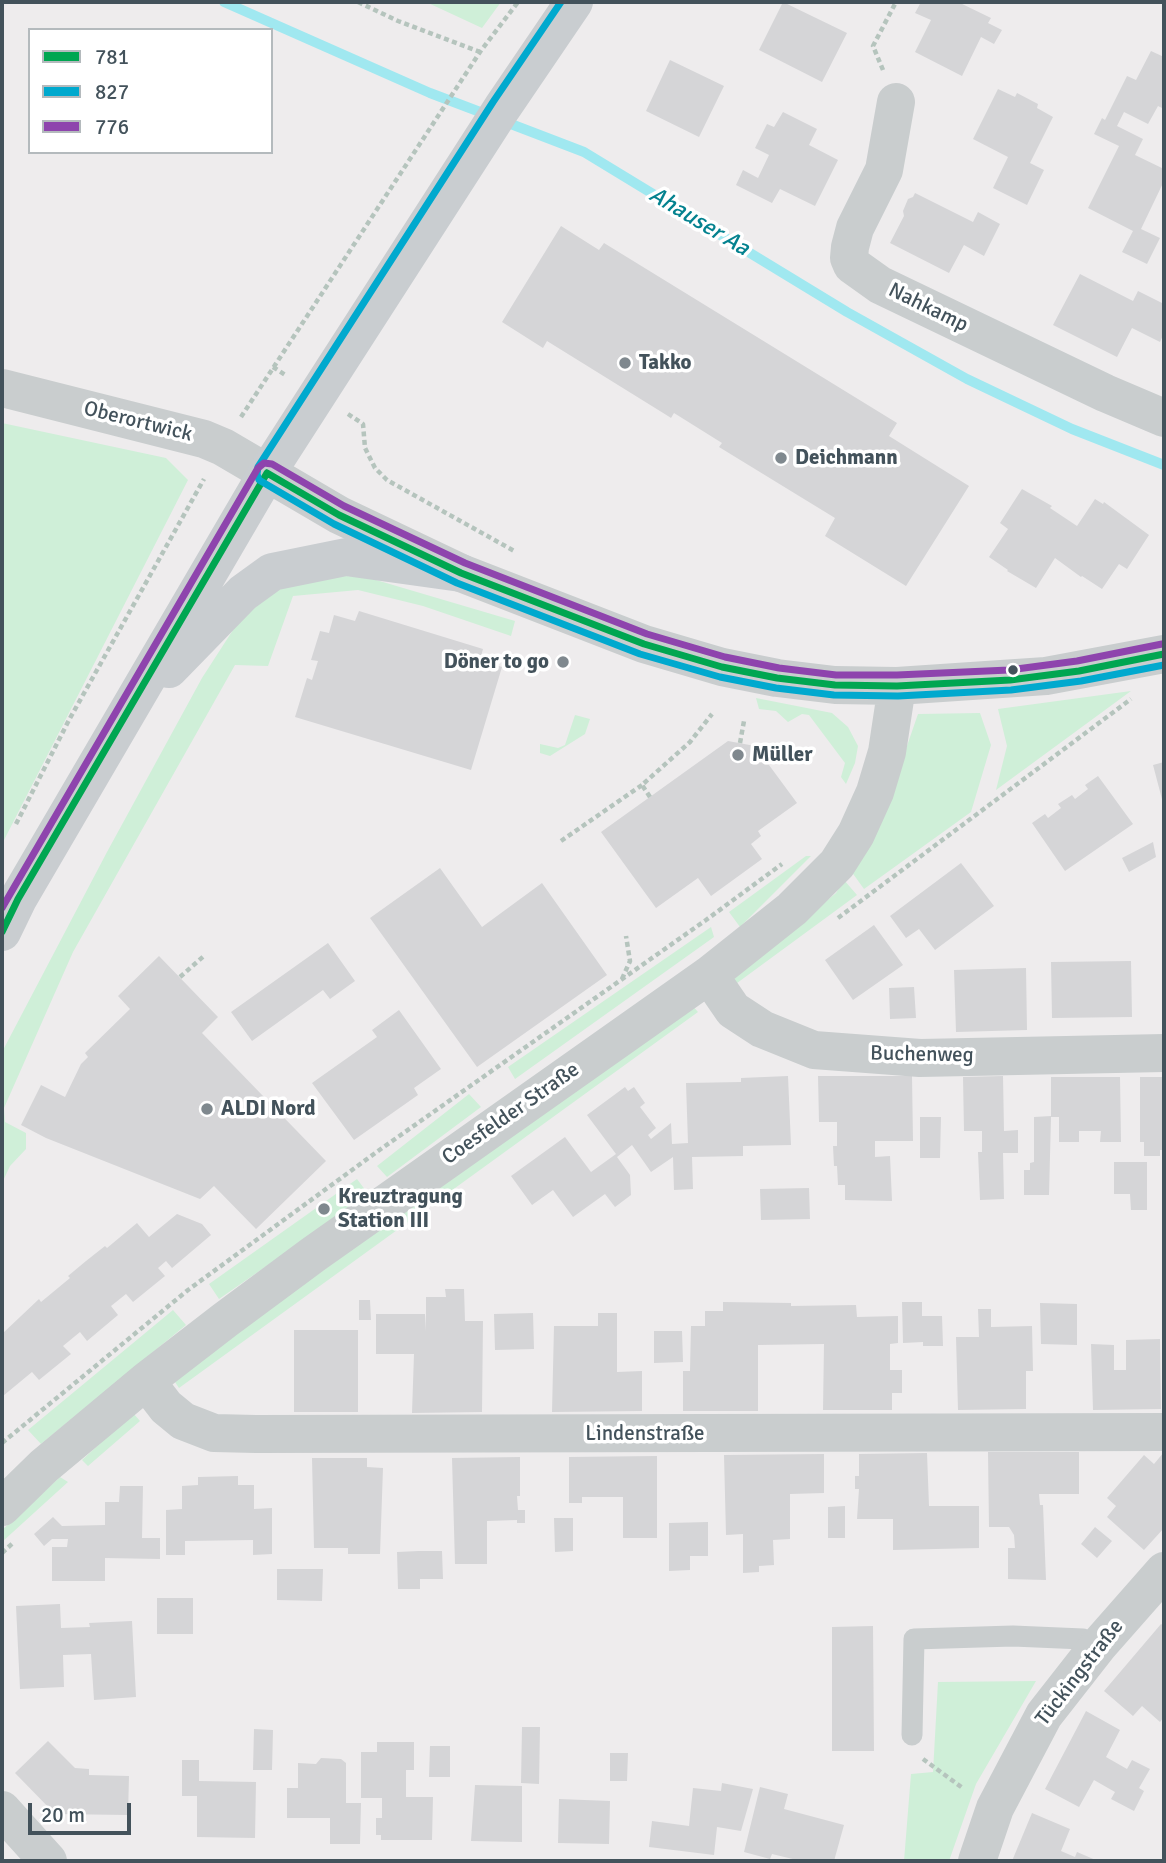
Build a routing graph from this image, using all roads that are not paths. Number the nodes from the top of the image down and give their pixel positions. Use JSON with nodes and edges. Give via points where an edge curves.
{"nodes":[{"id":1,"x":574,"y":2,"type":"edge"},
{"id":2,"x":896,"y":102,"type":"road end"},
{"id":3,"x":2,"y":388,"type":"edge"},
{"id":4,"x":1164,"y":418,"type":"edge"},
{"id":5,"x":267,"y":473,"type":"junction"},
{"id":6,"x":461,"y":573,"type":"junction"},
{"id":7,"x":1164,"y":653,"type":"edge"},
{"id":8,"x":897,"y":686,"type":"junction"},
{"id":9,"x":126,"y":713,"type":"junction"},
{"id":10,"x":2,"y":932,"type":"edge"},
{"id":11,"x":709,"y":975,"type":"junction"},
{"id":12,"x":1164,"y":1053,"type":"edge"},
{"id":13,"x":146,"y":1381,"type":"junction"},
{"id":14,"x":1164,"y":1432,"type":"edge"},
{"id":15,"x":2,"y":1507,"type":"edge"},
{"id":16,"x":1164,"y":1571,"type":"edge"},
{"id":17,"x":1098,"y":1646,"type":"junction"},
{"id":18,"x":912,"y":1735,"type":"road end"},
{"id":19,"x":2,"y":1810,"type":"edge"},
{"id":20,"x":48,"y":1861,"type":"edge"},
{"id":21,"x":977,"y":1861,"type":"edge"}],
"edges":[{"from":1,"to":5,"type":"main road"},
{"from":2,"to":4,"type":"street","name":"Nahkamp","via":[[884,170],[855,228],[849,258],[852,265],[880,285]]},
{"from":3,"to":5,"type":"street","name":"Oberortwick","via":[[204,439]]},
{"from":5,"to":6,"type":"street","via":[[339,515]]},
{"from":5,"to":9,"type":"main road"},
{"from":6,"to":8,"type":"street","via":[[644,644],[712,664],[835,685]]},
{"from":6,"to":9,"type":"main road","via":[[346,557],[272,572],[243,593]]},
{"from":7,"to":8,"type":"street","via":[[1046,676]]},
{"from":8,"to":11,"type":"street","name":"Coesfelder Straße","via":[[887,752],[875,792],[837,864],[793,909]]},
{"from":9,"to":10,"type":"main road"},
{"from":11,"to":12,"type":"street","name":"Buchenweg","via":[[733,1010],[762,1029],[814,1050],[920,1058]]},
{"from":11,"to":13,"type":"street","name":"Coesfelder Straße","via":[[314,1254]]},
{"from":13,"to":14,"type":"street","name":"Lindenstraße","via":[[183,1421],[214,1433]]},
{"from":13,"to":15,"type":"street","name":"Coesfelder Straße"},
{"from":16,"to":17,"type":"street","name":"Tückingstraße"},
{"from":17,"to":18,"type":"lane","via":[[1083,1639],[1013,1636],[914,1639]]},
{"from":17,"to":21,"type":"street","name":"Tückingstraße","via":[[1044,1715],[995,1808]]},
{"from":19,"to":20,"type":"street"}]}
